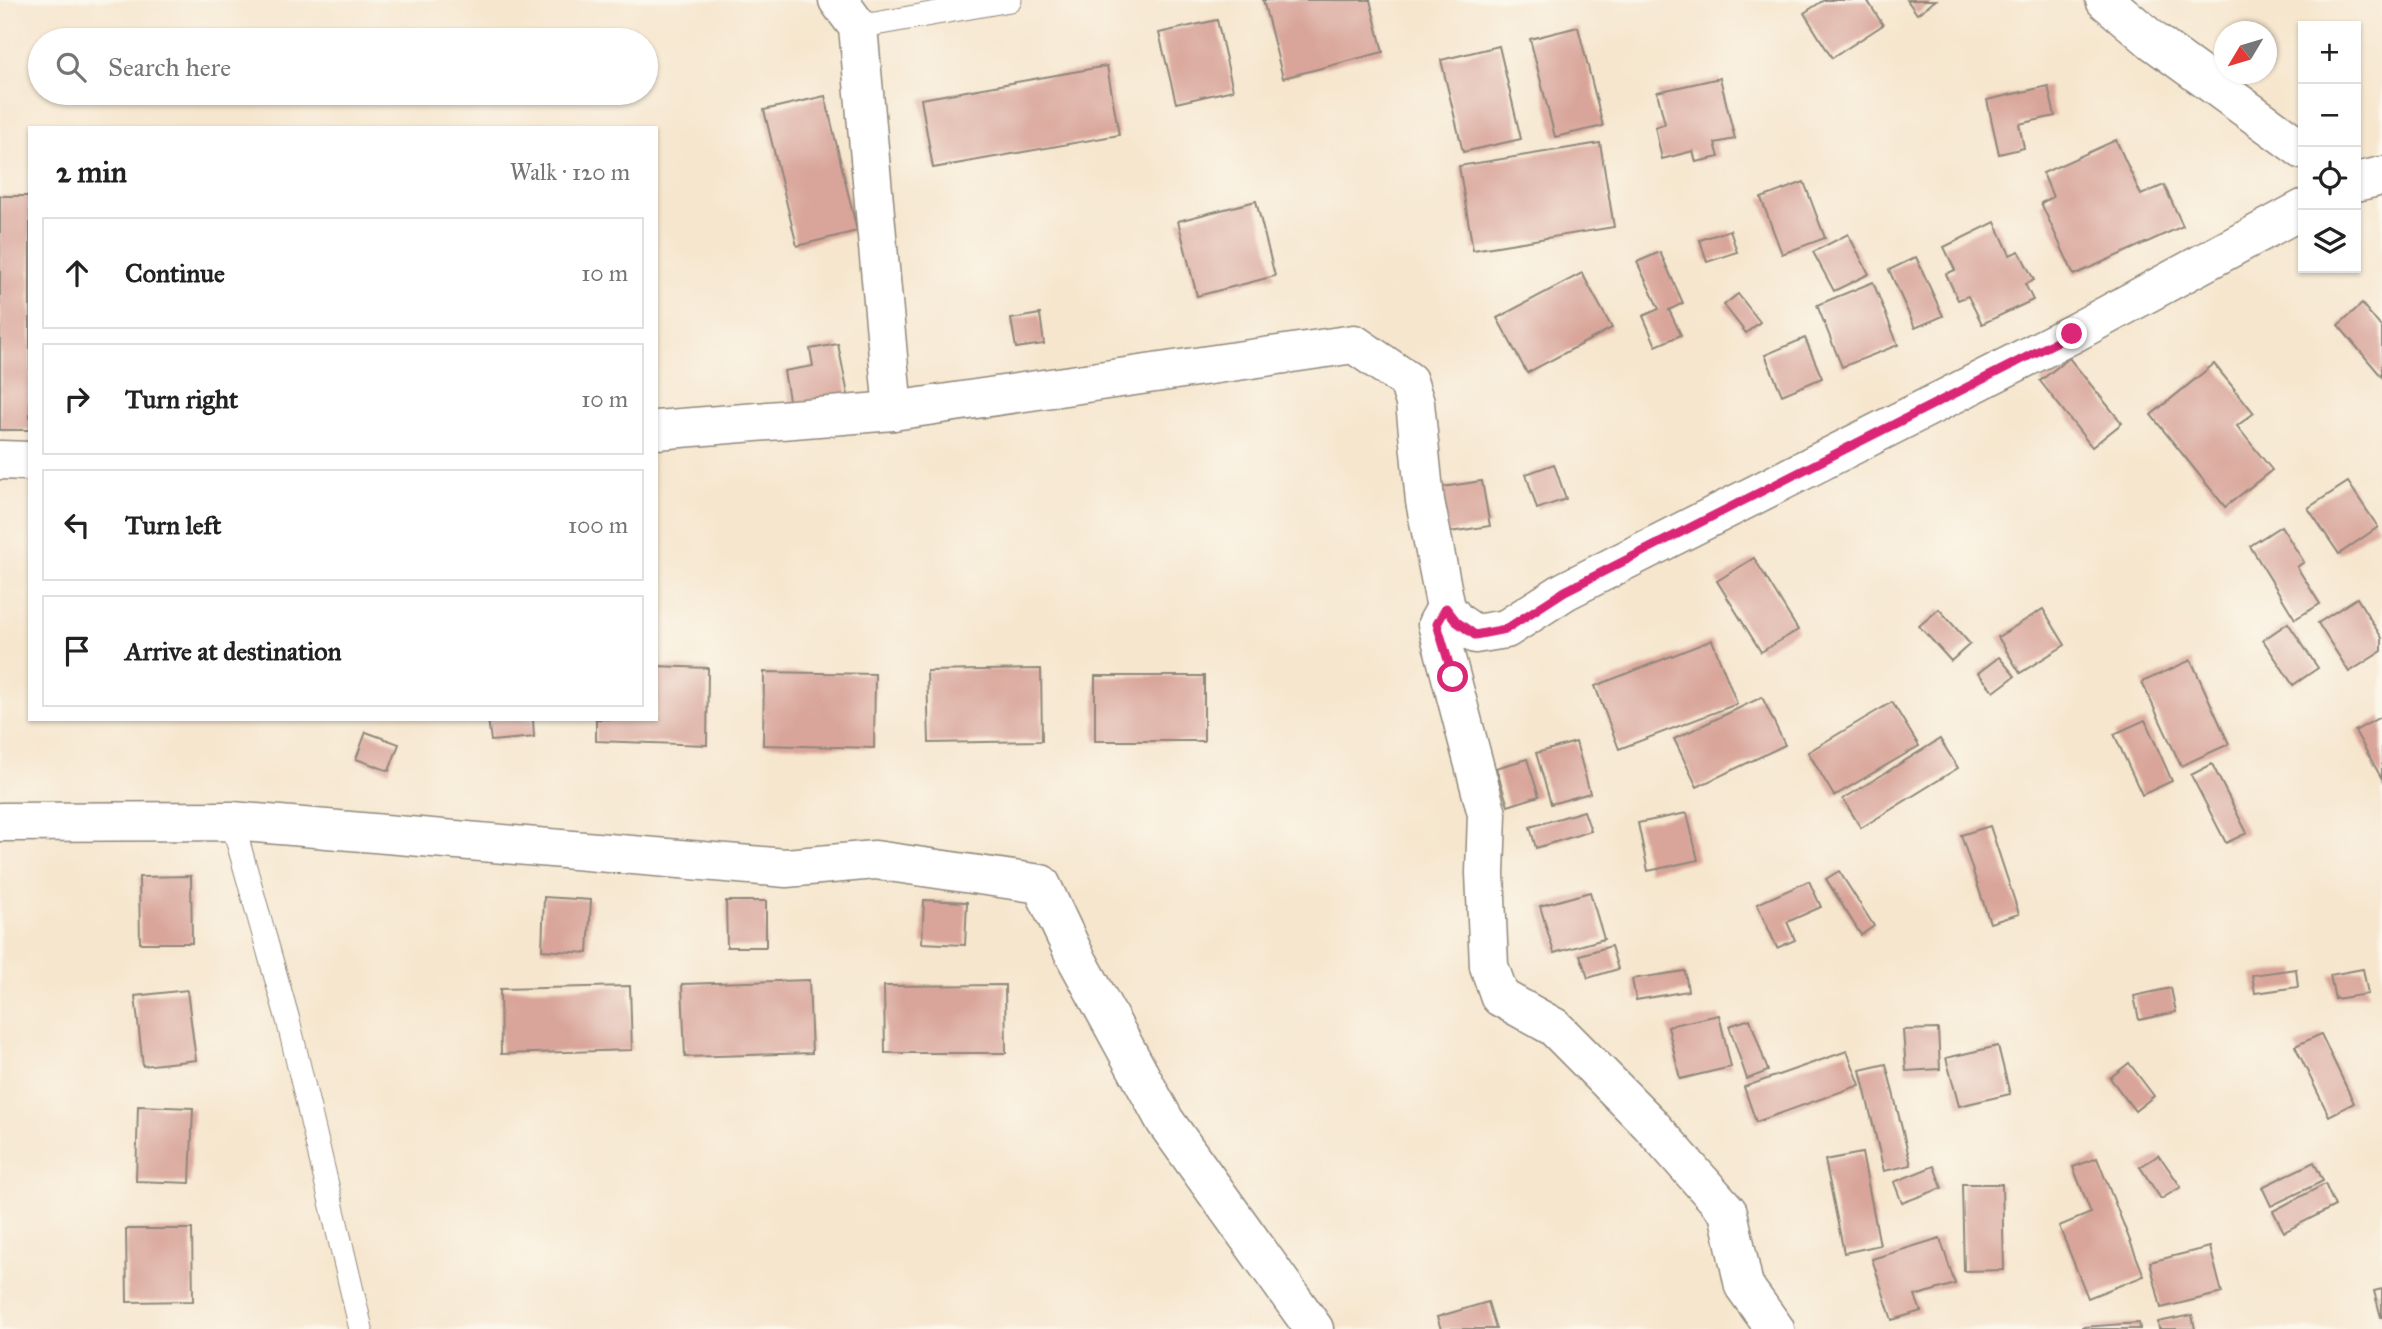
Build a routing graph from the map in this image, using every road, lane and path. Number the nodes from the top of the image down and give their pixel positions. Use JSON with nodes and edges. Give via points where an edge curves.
{"nodes":[{"id":1,"x":1010,"y":0,"type":"edge"},
{"id":2,"x":2105,"y":0,"type":"edge"},
{"id":3,"x":848,"y":13,"type":"edge"},
{"id":4,"x":2299,"y":147,"type":"edge"},
{"id":5,"x":2382,"y":176,"type":"edge"},
{"id":6,"x":2361,"y":181,"type":"edge"},
{"id":7,"x":2301,"y":210,"type":"edge"},
{"id":8,"x":894,"y":411,"type":"junction"},
{"id":9,"x":658,"y":430,"type":"edge"},
{"id":10,"x":0,"y":460,"type":"edge"},
{"id":11,"x":28,"y":461,"type":"edge"},
{"id":12,"x":1446,"y":608,"type":"junction"},
{"id":13,"x":232,"y":821,"type":"junction"},
{"id":14,"x":0,"y":822,"type":"edge"},
{"id":15,"x":360,"y":1329,"type":"edge"},
{"id":16,"x":1314,"y":1329,"type":"edge"},
{"id":17,"x":1775,"y":1329,"type":"edge"}],
"edges":[{"from":1,"to":3,"type":"lane"},
{"from":2,"to":4,"type":"street","via":[[2153,41]]},
{"from":3,"to":8,"type":"street"},
{"from":5,"to":6,"type":"street"},
{"from":7,"to":12,"type":"street","via":[[2060,341],[1565,591],[1506,629],[1475,635]]},
{"from":8,"to":9,"type":"street"},
{"from":8,"to":12,"type":"street","via":[[1354,344],[1408,381]]},
{"from":10,"to":11,"type":"street"},
{"from":12,"to":17,"type":"street","via":[[1437,624],[1487,814],[1489,966],[1500,997],[1554,1027],[1649,1123],[1727,1212],[1744,1286]]},
{"from":13,"to":14,"type":"street"},
{"from":13,"to":15,"type":"lane","via":[[288,1020]]},
{"from":13,"to":16,"type":"street","via":[[786,868],[875,860],[1041,884],[1165,1121]]}]}
